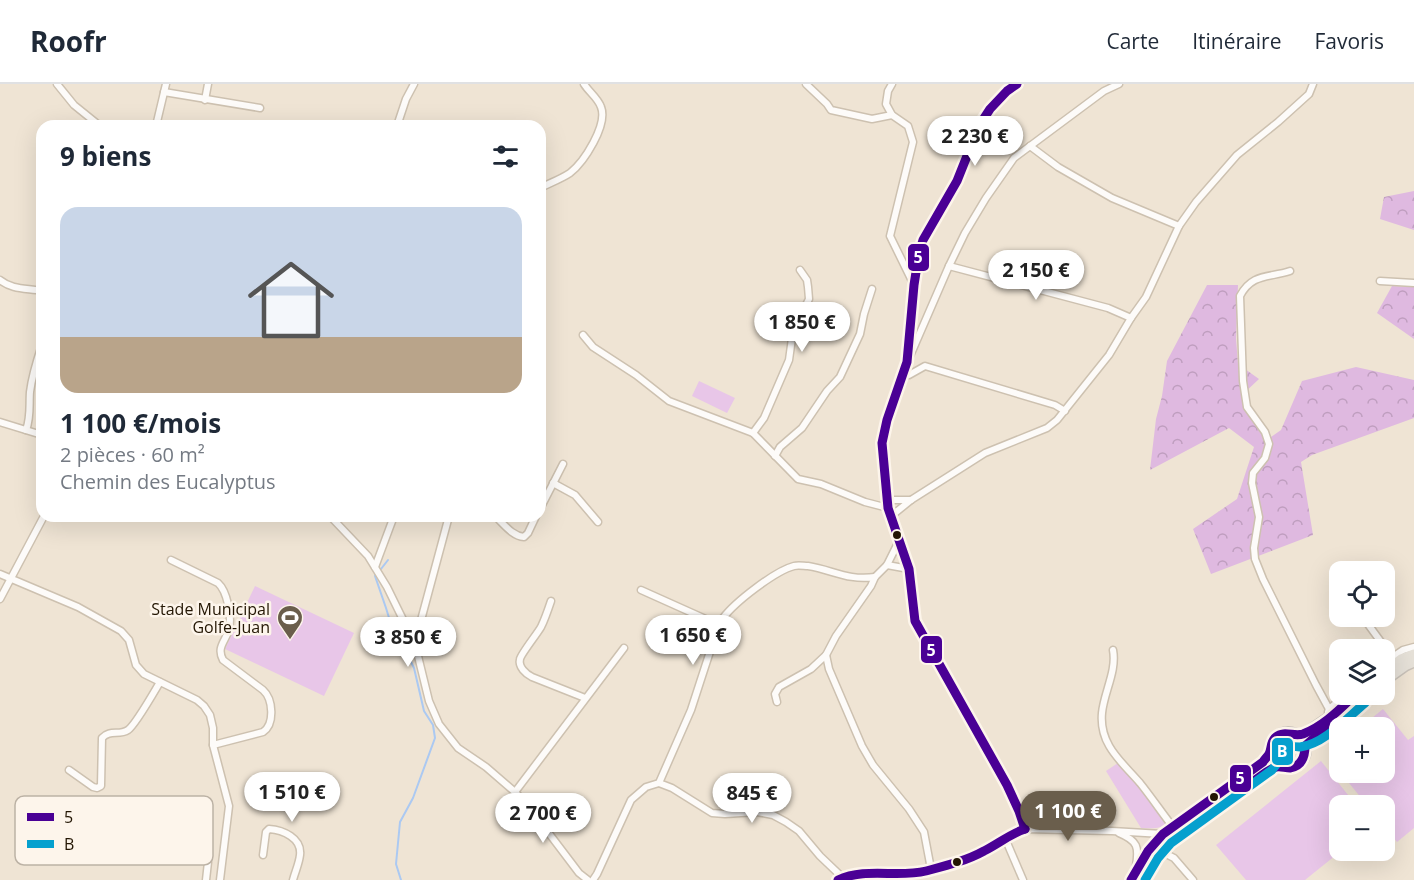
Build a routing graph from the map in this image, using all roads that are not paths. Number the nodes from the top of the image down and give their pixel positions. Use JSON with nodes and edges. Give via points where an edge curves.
{"nodes":[{"id":1,"x":57,"y":84,"type":"edge"},
{"id":2,"x":166,"y":84,"type":"edge"},
{"id":3,"x":208,"y":84,"type":"edge"},
{"id":4,"x":414,"y":84,"type":"edge"},
{"id":5,"x":584,"y":84,"type":"edge"},
{"id":6,"x":806,"y":84,"type":"edge"},
{"id":7,"x":892,"y":84,"type":"edge"},
{"id":8,"x":1017,"y":84,"type":"edge"},
{"id":9,"x":1119,"y":84,"type":"edge"},
{"id":10,"x":1313,"y":84,"type":"edge"},
{"id":11,"x":164,"y":92,"type":"junction"},
{"id":12,"x":205,"y":100,"type":"junction"},
{"id":13,"x":260,"y":108,"type":"dead end"},
{"id":14,"x":892,"y":115,"type":"junction"},
{"id":15,"x":93,"y":120,"type":"edge"},
{"id":16,"x":157,"y":120,"type":"edge"},
{"id":17,"x":399,"y":120,"type":"edge"},
{"id":18,"x":1030,"y":146,"type":"junction"},
{"id":19,"x":546,"y":185,"type":"edge"},
{"id":20,"x":1179,"y":226,"type":"junction"},
{"id":21,"x":949,"y":266,"type":"junction"},
{"id":22,"x":800,"y":270,"type":"dead end"},
{"id":23,"x":1290,"y":271,"type":"dead end"},
{"id":24,"x":0,"y":280,"type":"edge"},
{"id":25,"x":1380,"y":282,"type":"dead end"},
{"id":26,"x":1414,"y":284,"type":"edge"},
{"id":27,"x":914,"y":285,"type":"junction"},
{"id":28,"x":872,"y":289,"type":"dead end"},
{"id":29,"x":36,"y":290,"type":"edge"},
{"id":30,"x":1131,"y":318,"type":"junction"},
{"id":31,"x":583,"y":335,"type":"dead end"},
{"id":32,"x":36,"y":361,"type":"edge"},
{"id":33,"x":907,"y":362,"type":"junction"},
{"id":34,"x":903,"y":373,"type":"junction"},
{"id":35,"x":1065,"y":411,"type":"junction"},
{"id":36,"x":0,"y":422,"type":"edge"},
{"id":37,"x":26,"y":430,"type":"junction"},
{"id":38,"x":36,"y":433,"type":"edge"},
{"id":39,"x":753,"y":433,"type":"junction"},
{"id":40,"x":775,"y":456,"type":"junction"},
{"id":41,"x":563,"y":464,"type":"dead end"},
{"id":42,"x":553,"y":483,"type":"junction"},
{"id":43,"x":546,"y":497,"type":"edge"},
{"id":44,"x":911,"y":500,"type":"junction"},
{"id":45,"x":888,"y":504,"type":"junction"},
{"id":46,"x":890,"y":517,"type":"junction"},
{"id":47,"x":41,"y":522,"type":"edge"},
{"id":48,"x":336,"y":522,"type":"edge"},
{"id":49,"x":392,"y":522,"type":"edge"},
{"id":50,"x":447,"y":522,"type":"edge"},
{"id":51,"x":501,"y":522,"type":"edge"},
{"id":52,"x":533,"y":522,"type":"edge"},
{"id":53,"x":598,"y":522,"type":"dead end"},
{"id":54,"x":899,"y":540,"type":"junction"},
{"id":55,"x":171,"y":560,"type":"dead end"},
{"id":56,"x":887,"y":565,"type":"junction"},
{"id":57,"x":375,"y":567,"type":"junction"},
{"id":58,"x":909,"y":569,"type":"junction"},
{"id":59,"x":0,"y":574,"type":"edge"},
{"id":60,"x":875,"y":577,"type":"junction"},
{"id":61,"x":10,"y":578,"type":"junction"},
{"id":62,"x":641,"y":590,"type":"dead end"},
{"id":63,"x":0,"y":599,"type":"edge"},
{"id":64,"x":551,"y":601,"type":"dead end"},
{"id":65,"x":719,"y":625,"type":"junction"},
{"id":66,"x":412,"y":638,"type":"junction"},
{"id":67,"x":1414,"y":646,"type":"edge"},
{"id":68,"x":624,"y":648,"type":"dead end"},
{"id":69,"x":1113,"y":650,"type":"dead end"},
{"id":70,"x":1414,"y":654,"type":"edge"},
{"id":71,"x":826,"y":655,"type":"junction"},
{"id":72,"x":1395,"y":655,"type":"edge"},
{"id":73,"x":1414,"y":662,"type":"edge"},
{"id":74,"x":1395,"y":664,"type":"edge"},
{"id":75,"x":816,"y":666,"type":"junction"},
{"id":76,"x":829,"y":669,"type":"junction"},
{"id":77,"x":1395,"y":673,"type":"edge"},
{"id":78,"x":160,"y":682,"type":"junction"},
{"id":79,"x":585,"y":698,"type":"junction"},
{"id":80,"x":777,"y":702,"type":"dead end"},
{"id":81,"x":1334,"y":705,"type":"edge"},
{"id":82,"x":1343,"y":705,"type":"edge"},
{"id":83,"x":1353,"y":705,"type":"edge"},
{"id":84,"x":1329,"y":709,"type":"junction"},
{"id":85,"x":1322,"y":722,"type":"junction"},
{"id":86,"x":1298,"y":736,"type":"junction"},
{"id":87,"x":213,"y":745,"type":"junction"},
{"id":88,"x":1305,"y":746,"type":"junction"},
{"id":89,"x":1270,"y":753,"type":"junction"},
{"id":90,"x":1279,"y":766,"type":"junction"},
{"id":91,"x":69,"y":770,"type":"dead end"},
{"id":92,"x":659,"y":783,"type":"junction"},
{"id":93,"x":515,"y":792,"type":"junction"},
{"id":94,"x":1173,"y":827,"type":"junction"},
{"id":95,"x":1025,"y":829,"type":"junction"},
{"id":96,"x":1112,"y":831,"type":"junction"},
{"id":97,"x":1163,"y":834,"type":"junction"},
{"id":98,"x":1005,"y":838,"type":"junction"},
{"id":99,"x":1172,"y":840,"type":"junction"},
{"id":100,"x":1160,"y":851,"type":"junction"},
{"id":101,"x":263,"y":855,"type":"dead end"},
{"id":102,"x":1174,"y":858,"type":"junction"},
{"id":103,"x":208,"y":865,"type":"edge"},
{"id":104,"x":931,"y":869,"type":"junction"},
{"id":105,"x":1136,"y":870,"type":"junction"},
{"id":106,"x":840,"y":879,"type":"edge"},
{"id":107,"x":206,"y":880,"type":"edge"},
{"id":108,"x":220,"y":880,"type":"edge"},
{"id":109,"x":293,"y":880,"type":"edge"},
{"id":110,"x":588,"y":880,"type":"edge"},
{"id":111,"x":593,"y":880,"type":"edge"},
{"id":112,"x":1023,"y":880,"type":"edge"},
{"id":113,"x":1131,"y":880,"type":"edge"},
{"id":114,"x":1141,"y":880,"type":"edge"},
{"id":115,"x":1192,"y":880,"type":"edge"}],
"edges":[{"from":1,"to":15,"type":"street"},
{"from":2,"to":11,"type":"street"},
{"from":3,"to":12,"type":"street"},
{"from":4,"to":17,"type":"street"},
{"from":5,"to":19,"type":"street","via":[[601,104],[598,135],[570,172]]},
{"from":6,"to":14,"type":"street","via":[[831,110],[872,119]]},
{"from":7,"to":14,"type":"street","via":[[886,104]]},
{"from":8,"to":27,"type":"street","via":[[990,109],[979,126],[957,181],[923,240]]},
{"from":9,"to":18,"type":"street"},
{"from":10,"to":20,"type":"street","via":[[1309,94],[1238,155]]},
{"from":11,"to":12,"type":"street"},
{"from":11,"to":16,"type":"street"},
{"from":12,"to":13,"type":"street"},
{"from":14,"to":27,"type":"street","via":[[908,126],[913,142],[890,237]]},
{"from":18,"to":20,"type":"street","via":[[1112,198]]},
{"from":18,"to":21,"type":"street","via":[[1014,158],[986,198]]},
{"from":20,"to":30,"type":"street","via":[[1146,297]]},
{"from":21,"to":30,"type":"street","via":[[1108,308]]},
{"from":21,"to":33,"type":"street"},
{"from":22,"to":39,"type":"street","via":[[807,280],[808,299],[793,332],[789,360],[764,418]]},
{"from":23,"to":84,"type":"street","via":[[1264,275],[1244,288],[1240,296],[1246,407],[1269,444],[1265,458],[1253,473],[1259,518],[1254,548],[1255,559]]},
{"from":24,"to":29,"type":"street","via":[[7,286]]},
{"from":25,"to":26,"type":"street"},
{"from":27,"to":33,"type":"street"},
{"from":28,"to":40,"type":"street","via":[[860,334],[840,377],[802,428]]},
{"from":30,"to":35,"type":"street","via":[[1109,355]]},
{"from":31,"to":39,"type":"street","via":[[593,347],[669,401]]},
{"from":32,"to":37,"type":"street"},
{"from":33,"to":34,"type":"street"},
{"from":34,"to":35,"type":"street","via":[[909,375],[925,366]]},
{"from":34,"to":45,"type":"street","via":[[882,443]]},
{"from":35,"to":44,"type":"street","via":[[1047,428],[985,453]]},
{"from":36,"to":37,"type":"street"},
{"from":37,"to":38,"type":"street"},
{"from":39,"to":40,"type":"street"},
{"from":40,"to":45,"type":"street","via":[[798,479],[865,501]]},
{"from":41,"to":42,"type":"street"},
{"from":42,"to":43,"type":"street"},
{"from":42,"to":53,"type":"street","via":[[575,495]]},
{"from":44,"to":45,"type":"street"},
{"from":44,"to":46,"type":"street"},
{"from":45,"to":46,"type":"street"},
{"from":46,"to":54,"type":"street"},
{"from":47,"to":61,"type":"street"},
{"from":48,"to":57,"type":"street"},
{"from":49,"to":57,"type":"street"},
{"from":50,"to":66,"type":"street","via":[[417,634]]},
{"from":51,"to":52,"type":"street","via":[[520,537],[528,533]]},
{"from":54,"to":56,"type":"street"},
{"from":54,"to":58,"type":"street"},
{"from":55,"to":87,"type":"street","via":[[223,587],[230,621],[219,654],[270,700],[270,723],[263,732]]},
{"from":56,"to":58,"type":"street"},
{"from":56,"to":60,"type":"street"},
{"from":57,"to":66,"type":"street"},
{"from":58,"to":95,"type":"street","via":[[915,621],[1006,785]]},
{"from":59,"to":61,"type":"street"},
{"from":60,"to":65,"type":"street","via":[[849,578],[795,566],[737,603]]},
{"from":60,"to":71,"type":"street"},
{"from":61,"to":63,"type":"street"},
{"from":61,"to":78,"type":"street","via":[[121,631],[129,640],[136,665]]},
{"from":62,"to":65,"type":"street"},
{"from":64,"to":79,"type":"street","via":[[542,625],[520,657],[520,664],[532,677]]},
{"from":65,"to":92,"type":"street","via":[[691,710]]},
{"from":66,"to":93,"type":"street","via":[[439,724],[458,748]]},
{"from":67,"to":72,"type":"street"},
{"from":68,"to":79,"type":"street"},
{"from":69,"to":94,"type":"street","via":[[1115,661],[1102,712],[1107,740]]},
{"from":70,"to":74,"type":"main road"},
{"from":71,"to":75,"type":"street"},
{"from":71,"to":76,"type":"street"},
{"from":73,"to":77,"type":"main road"},
{"from":75,"to":76,"type":"street"},
{"from":75,"to":80,"type":"street","via":[[779,687],[775,694]]},
{"from":76,"to":104,"type":"street","via":[[873,765],[924,832]]},
{"from":78,"to":87,"type":"street","via":[[204,706],[210,715]]},
{"from":78,"to":91,"type":"street","via":[[131,727],[102,738],[101,786],[93,788]]},
{"from":79,"to":93,"type":"street"},
{"from":81,"to":84,"type":"street"},
{"from":82,"to":85,"type":"main road"},
{"from":83,"to":88,"type":"main road"},
{"from":84,"to":85,"type":"street"},
{"from":85,"to":86,"type":"main road"},
{"from":86,"to":88,"type":"main road"},
{"from":86,"to":89,"type":"main road","via":[[1281,733],[1272,741]]},
{"from":87,"to":108,"type":"street","via":[[229,806]]},
{"from":88,"to":90,"type":"main road","via":[[1301,763],[1291,768]]},
{"from":89,"to":90,"type":"main road"},
{"from":89,"to":94,"type":"main road"},
{"from":90,"to":99,"type":"main road"},
{"from":92,"to":106,"type":"street","via":[[712,813],[773,815],[799,831]]},
{"from":92,"to":111,"type":"street","via":[[646,787],[631,800]]},
{"from":93,"to":110,"type":"street"},
{"from":94,"to":97,"type":"main road"},
{"from":95,"to":96,"type":"street"},
{"from":95,"to":98,"type":"street"},
{"from":96,"to":97,"type":"street"},
{"from":96,"to":105,"type":"street","via":[[1135,842]]},
{"from":97,"to":105,"type":"main road"},
{"from":98,"to":104,"type":"street","via":[[982,852]]},
{"from":98,"to":112,"type":"street"},
{"from":99,"to":100,"type":"main road"},
{"from":99,"to":102,"type":"street"},
{"from":100,"to":102,"type":"street"},
{"from":100,"to":114,"type":"main road"},
{"from":101,"to":109,"type":"street","via":[[269,829],[291,836],[297,842],[300,856]]},
{"from":102,"to":115,"type":"street"},
{"from":103,"to":107,"type":"street"},
{"from":104,"to":106,"type":"street","via":[[908,874],[854,874]]},
{"from":105,"to":113,"type":"main road"}]}
